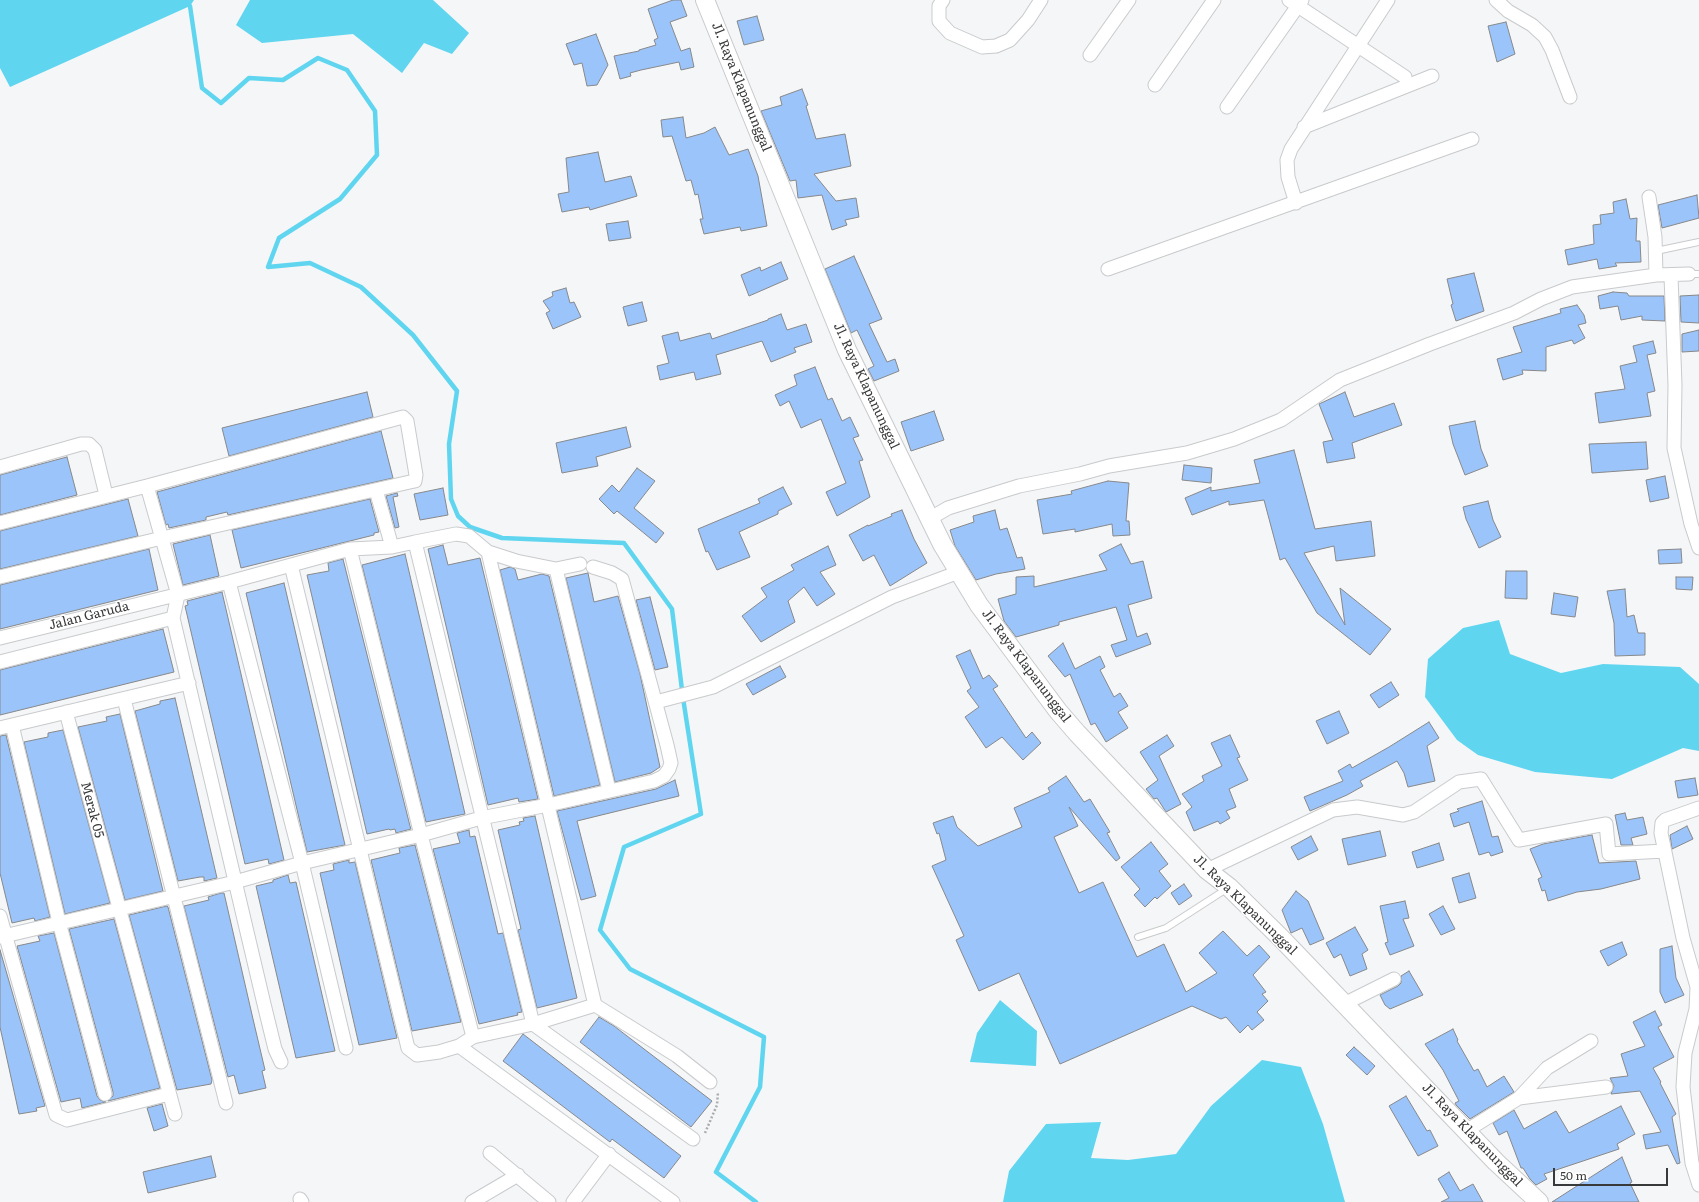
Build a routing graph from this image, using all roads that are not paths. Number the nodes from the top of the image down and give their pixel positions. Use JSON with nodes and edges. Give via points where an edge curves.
{"nodes":[{"id":1,"x":705,"y":0,"type":"edge"},
{"id":2,"x":943,"y":0,"type":"edge"},
{"id":3,"x":1041,"y":0,"type":"edge"},
{"id":4,"x":1129,"y":0,"type":"edge"},
{"id":5,"x":1214,"y":0,"type":"edge"},
{"id":6,"x":1388,"y":0,"type":"edge"},
{"id":7,"x":1496,"y":0,"type":"edge"},
{"id":8,"x":1296,"y":2,"type":"edge"},
{"id":9,"x":1358,"y":44,"type":"junction"},
{"id":10,"x":1090,"y":55,"type":"dead end"},
{"id":11,"x":1432,"y":76,"type":"dead end"},
{"id":12,"x":1405,"y":77,"type":"dead end"},
{"id":13,"x":1155,"y":85,"type":"dead end"},
{"id":14,"x":1570,"y":97,"type":"dead end"},
{"id":15,"x":1227,"y":107,"type":"dead end"},
{"id":16,"x":1304,"y":127,"type":"junction"},
{"id":17,"x":1472,"y":139,"type":"dead end"},
{"id":18,"x":1649,"y":197,"type":"dead end"},
{"id":19,"x":1296,"y":203,"type":"junction"},
{"id":20,"x":1699,"y":242,"type":"edge"},
{"id":21,"x":1656,"y":251,"type":"junction"},
{"id":22,"x":1108,"y":269,"type":"dead end"},
{"id":23,"x":1694,"y":274,"type":"edge"},
{"id":24,"x":1656,"y":275,"type":"junction"},
{"id":25,"x":1671,"y":276,"type":"junction"},
{"id":26,"x":0,"y":467,"type":"edge"},
{"id":27,"x":147,"y":486,"type":"junction"},
{"id":28,"x":376,"y":490,"type":"junction"},
{"id":29,"x":106,"y":495,"type":"junction"},
{"id":30,"x":929,"y":519,"type":"junction"},
{"id":31,"x":0,"y":523,"type":"edge"},
{"id":32,"x":162,"y":538,"type":"junction"},
{"id":33,"x":415,"y":542,"type":"junction"},
{"id":34,"x":392,"y":547,"type":"junction"},
{"id":35,"x":1699,"y":548,"type":"edge"},
{"id":36,"x":350,"y":549,"type":"junction"},
{"id":37,"x":488,"y":552,"type":"junction"},
{"id":38,"x":580,"y":564,"type":"dead end"},
{"id":39,"x":291,"y":565,"type":"junction"},
{"id":40,"x":593,"y":567,"type":"dead end"},
{"id":41,"x":556,"y":569,"type":"junction"},
{"id":42,"x":959,"y":572,"type":"junction"},
{"id":43,"x":0,"y":577,"type":"edge"},
{"id":44,"x":229,"y":582,"type":"junction"},
{"id":45,"x":178,"y":595,"type":"junction"},
{"id":46,"x":173,"y":618,"type":"junction"},
{"id":47,"x":0,"y":638,"type":"edge"},
{"id":48,"x":0,"y":662,"type":"edge"},
{"id":49,"x":189,"y":683,"type":"junction"},
{"id":50,"x":124,"y":699,"type":"junction"},
{"id":51,"x":656,"y":702,"type":"junction"},
{"id":52,"x":66,"y":712,"type":"junction"},
{"id":53,"x":6,"y":727,"type":"edge"},
{"id":54,"x":609,"y":790,"type":"junction"},
{"id":55,"x":548,"y":805,"type":"junction"},
{"id":56,"x":1699,"y":808,"type":"edge"},
{"id":57,"x":481,"y":818,"type":"junction"},
{"id":58,"x":421,"y":835,"type":"junction"},
{"id":59,"x":360,"y":849,"type":"junction"},
{"id":60,"x":1664,"y":851,"type":"junction"},
{"id":61,"x":302,"y":863,"type":"junction"},
{"id":62,"x":1208,"y":870,"type":"junction"},
{"id":63,"x":235,"y":882,"type":"junction"},
{"id":64,"x":1229,"y":887,"type":"junction"},
{"id":65,"x":172,"y":897,"type":"junction"},
{"id":66,"x":118,"y":909,"type":"junction"},
{"id":67,"x":0,"y":916,"type":"edge"},
{"id":68,"x":59,"y":922,"type":"junction"},
{"id":69,"x":3,"y":936,"type":"edge"},
{"id":70,"x":1138,"y":937,"type":"dead end"},
{"id":71,"x":1394,"y":979,"type":"dead end"},
{"id":72,"x":1344,"y":1004,"type":"junction"},
{"id":73,"x":595,"y":1005,"type":"junction"},
{"id":74,"x":533,"y":1024,"type":"junction"},
{"id":75,"x":473,"y":1037,"type":"junction"},
{"id":76,"x":1590,"y":1041,"type":"dead end"},
{"id":77,"x":459,"y":1046,"type":"junction"},
{"id":78,"x":346,"y":1048,"type":"dead end"},
{"id":79,"x":281,"y":1062,"type":"dead end"},
{"id":80,"x":710,"y":1082,"type":"road end"},
{"id":81,"x":1606,"y":1087,"type":"dead end"},
{"id":82,"x":105,"y":1094,"type":"dead end"},
{"id":83,"x":169,"y":1094,"type":"junction"},
{"id":84,"x":1519,"y":1098,"type":"junction"},
{"id":85,"x":226,"y":1103,"type":"dead end"},
{"id":86,"x":175,"y":1114,"type":"dead end"},
{"id":87,"x":1466,"y":1131,"type":"junction"},
{"id":88,"x":693,"y":1139,"type":"road end"},
{"id":89,"x":490,"y":1153,"type":"dead end"},
{"id":90,"x":609,"y":1154,"type":"junction"},
{"id":91,"x":518,"y":1175,"type":"junction"},
{"id":92,"x":1699,"y":1185,"type":"edge"},
{"id":93,"x":472,"y":1202,"type":"edge"},
{"id":94,"x":549,"y":1202,"type":"edge"},
{"id":95,"x":573,"y":1202,"type":"edge"},
{"id":96,"x":673,"y":1202,"type":"edge"},
{"id":97,"x":1539,"y":1202,"type":"edge"}],
"edges":[{"from":1,"to":30,"type":"street","name":"Jl. Raya Klapanunggal","via":[[847,350]]},
{"from":2,"to":3,"type":"street","via":[[939,6],[939,21],[950,33],[982,47],[996,46],[1010,40]]},
{"from":4,"to":10,"type":"street"},
{"from":5,"to":13,"type":"street"},
{"from":6,"to":9,"type":"street"},
{"from":7,"to":14,"type":"street","via":[[1545,37]]},
{"from":8,"to":9,"type":"street"},
{"from":8,"to":15,"type":"street"},
{"from":9,"to":12,"type":"street"},
{"from":9,"to":16,"type":"street"},
{"from":11,"to":16,"type":"street"},
{"from":16,"to":19,"type":"street","via":[[1287,160],[1288,177]]},
{"from":17,"to":19,"type":"street"},
{"from":18,"to":21,"type":"street"},
{"from":19,"to":22,"type":"street"},
{"from":20,"to":21,"type":"lane"},
{"from":21,"to":24,"type":"street"},
{"from":23,"to":25,"type":"street"},
{"from":24,"to":25,"type":"street"},
{"from":24,"to":30,"type":"street","via":[[1572,288],[1541,299],[1514,313],[1340,380],[1281,420],[1234,439],[1187,453],[1109,466],[1019,486],[948,508]]},
{"from":25,"to":35,"type":"street","via":[[1675,385],[1674,448]]},
{"from":26,"to":29,"type":"street","via":[[81,444],[89,444],[95,450]]},
{"from":27,"to":28,"type":"street","via":[[403,417],[407,421],[416,475],[414,481]]},
{"from":27,"to":29,"type":"street"},
{"from":27,"to":32,"type":"street"},
{"from":28,"to":32,"type":"street"},
{"from":28,"to":34,"type":"street"},
{"from":29,"to":31,"type":"street"},
{"from":30,"to":42,"type":"street","name":"Jl. Raya Klapanunggal"},
{"from":32,"to":43,"type":"street"},
{"from":32,"to":45,"type":"street"},
{"from":33,"to":34,"type":"street","name":"Jalan Garuda"},
{"from":33,"to":37,"type":"street","name":"Jalan Garuda","via":[[456,534],[469,536]]},
{"from":33,"to":57,"type":"street"},
{"from":34,"to":36,"type":"street","name":"Jalan Garuda"},
{"from":36,"to":39,"type":"street","name":"Jalan Garuda"},
{"from":36,"to":58,"type":"street"},
{"from":37,"to":41,"type":"street"},
{"from":37,"to":55,"type":"street"},
{"from":38,"to":41,"type":"street"},
{"from":39,"to":44,"type":"street","name":"Jalan Garuda"},
{"from":39,"to":59,"type":"street"},
{"from":40,"to":51,"type":"street","via":[[622,579]]},
{"from":41,"to":54,"type":"street"},
{"from":42,"to":51,"type":"street","via":[[892,597],[712,687]]},
{"from":42,"to":62,"type":"street","name":"Jl. Raya Klapanunggal","via":[[979,605],[1058,711]]},
{"from":44,"to":45,"type":"street","name":"Jalan Garuda"},
{"from":44,"to":61,"type":"street"},
{"from":45,"to":46,"type":"street"},
{"from":45,"to":47,"type":"street","name":"Jalan Garuda"},
{"from":46,"to":48,"type":"street","name":"Jalan Garuda"},
{"from":46,"to":49,"type":"street"},
{"from":49,"to":50,"type":"street"},
{"from":49,"to":63,"type":"street"},
{"from":50,"to":52,"type":"street"},
{"from":50,"to":65,"type":"street"},
{"from":51,"to":54,"type":"street","via":[[670,755],[669,769],[664,776],[654,781]]},
{"from":52,"to":53,"type":"street"},
{"from":52,"to":66,"type":"street","name":"Merak 05"},
{"from":53,"to":68,"type":"street"},
{"from":54,"to":55,"type":"street"},
{"from":55,"to":57,"type":"street"},
{"from":55,"to":73,"type":"street"},
{"from":56,"to":60,"type":"street","via":[[1662,823]]},
{"from":57,"to":58,"type":"street"},
{"from":57,"to":74,"type":"street"},
{"from":58,"to":59,"type":"street"},
{"from":58,"to":75,"type":"street"},
{"from":59,"to":61,"type":"street"},
{"from":59,"to":77,"type":"street","via":[[408,1048],[418,1055]]},
{"from":60,"to":62,"type":"street","via":[[1609,854],[1606,824],[1519,840],[1481,779],[1459,782],[1414,812],[1403,815],[1357,807],[1333,810]]},
{"from":60,"to":92,"type":"street","via":[[1683,938],[1697,987],[1696,1009],[1685,1053],[1684,1087],[1692,1163]]},
{"from":61,"to":63,"type":"street"},
{"from":61,"to":78,"type":"street"},
{"from":62,"to":64,"type":"street","name":"Jl. Raya Klapanunggal"},
{"from":63,"to":65,"type":"street"},
{"from":63,"to":79,"type":"street","via":[[267,1019]]},
{"from":64,"to":70,"type":"lane","via":[[1166,928]]},
{"from":64,"to":72,"type":"street","name":"Jl. Raya Klapanunggal"},
{"from":65,"to":66,"type":"street"},
{"from":65,"to":85,"type":"street"},
{"from":66,"to":68,"type":"street"},
{"from":66,"to":83,"type":"street","name":"Merak 05"},
{"from":67,"to":69,"type":"street"},
{"from":68,"to":69,"type":"street"},
{"from":68,"to":82,"type":"street"},
{"from":69,"to":83,"type":"street","via":[[56,1115],[67,1120]]},
{"from":71,"to":72,"type":"street"},
{"from":72,"to":87,"type":"street","name":"Jl. Raya Klapanunggal"},
{"from":73,"to":74,"type":"street"},
{"from":73,"to":80,"type":"street","via":[[677,1056]]},
{"from":74,"to":75,"type":"street"},
{"from":74,"to":88,"type":"street"},
{"from":75,"to":77,"type":"street"},
{"from":76,"to":84,"type":"street","via":[[1547,1068]]},
{"from":77,"to":90,"type":"street"},
{"from":81,"to":84,"type":"street"},
{"from":83,"to":86,"type":"street","name":"Merak 05"},
{"from":84,"to":87,"type":"street"},
{"from":87,"to":97,"type":"street","name":"Jl. Raya Klapanunggal"},
{"from":89,"to":91,"type":"street"},
{"from":90,"to":95,"type":"street"},
{"from":90,"to":96,"type":"street"},
{"from":91,"to":93,"type":"street"},
{"from":91,"to":94,"type":"street"}]}
